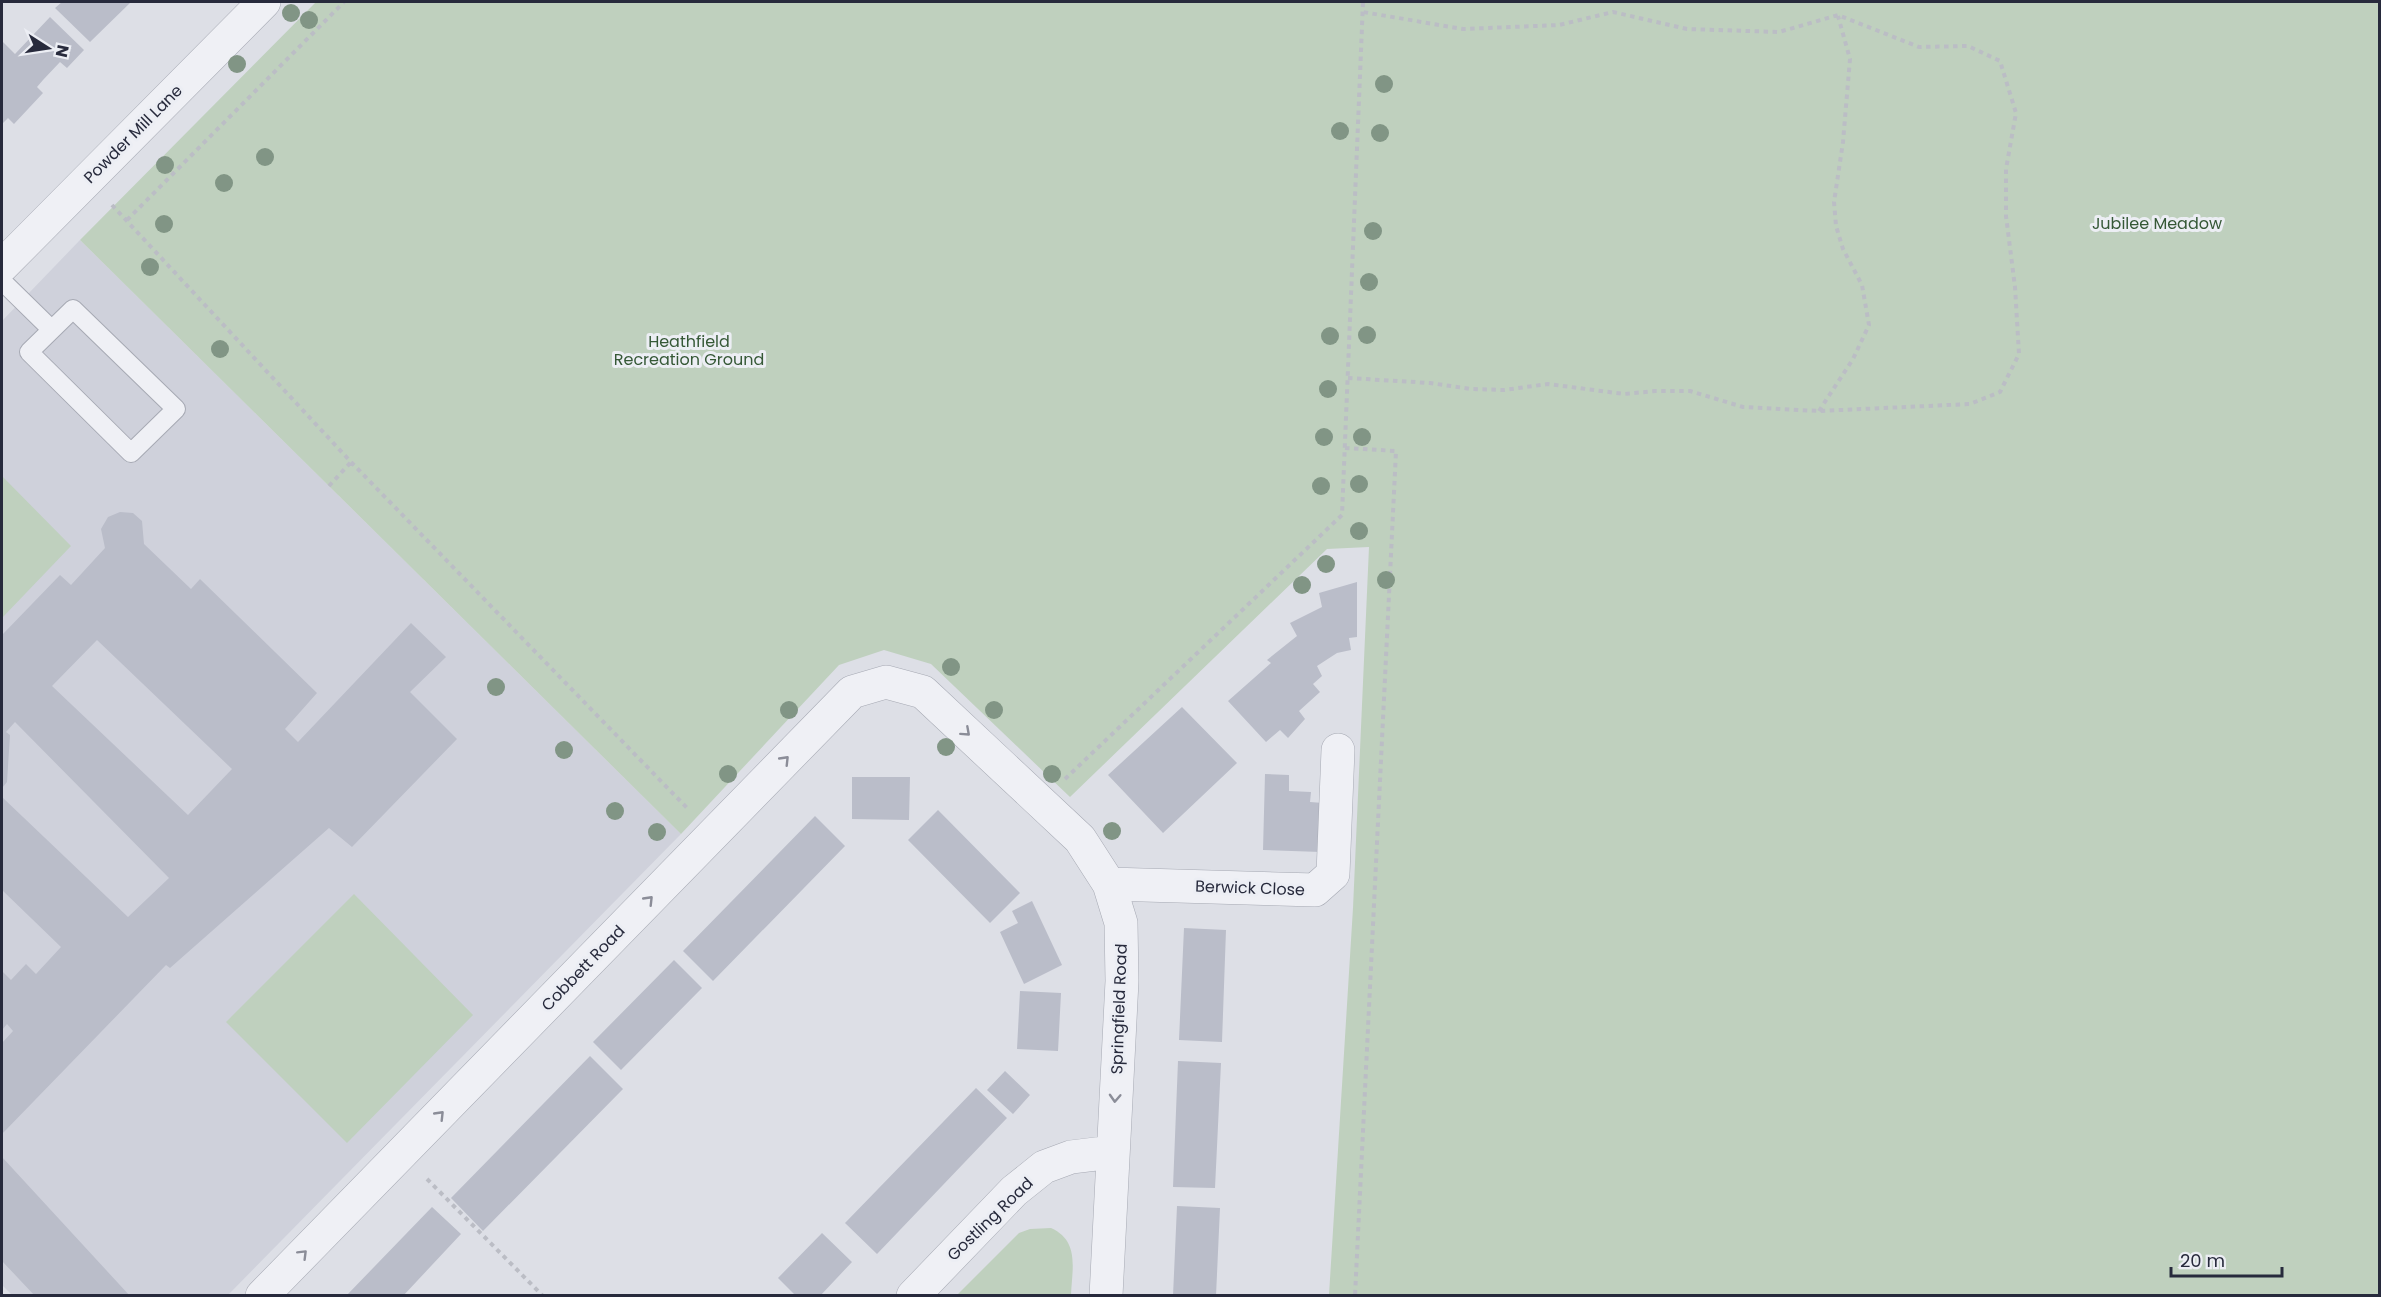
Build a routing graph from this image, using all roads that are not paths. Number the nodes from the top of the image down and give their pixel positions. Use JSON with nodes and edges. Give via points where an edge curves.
{"nodes":[{"id":1,"x":264,"y":2,"type":"edge"},
{"id":2,"x":2,"y":266,"type":"edge"},
{"id":3,"x":2,"y":281,"type":"edge"},
{"id":4,"x":51,"y":329,"type":"junction"},
{"id":5,"x":923,"y":693,"type":"joint"},
{"id":6,"x":1338,"y":750,"type":"dead end"},
{"id":7,"x":1109,"y":884,"type":"junction"},
{"id":8,"x":1112,"y":1152,"type":"junction"},
{"id":9,"x":262,"y":1296,"type":"edge"},
{"id":10,"x":913,"y":1296,"type":"edge"},
{"id":11,"x":1106,"y":1296,"type":"edge"}],
"edges":[{"from":1,"to":2,"type":"street","name":"Powder Mill Lane"},
{"from":3,"to":4,"type":"lane"},
{"from":4,"to":4,"type":"lane","via":[[73,309],[176,409],[131,453],[29,352]]},
{"from":5,"to":7,"type":"street","name":"Springfield Road","one_way":true,"via":[[1080,839]]},
{"from":9,"to":5,"type":"street","name":"Cobbett Road","one_way":true,"via":[[852,692],[886,682]]},
{"from":6,"to":7,"type":"street","name":"Berwick Close","via":[[1333,874],[1315,890]]},
{"from":7,"to":8,"type":"street","name":"Springfield Road","one_way":true,"via":[[1121,923],[1122,981]]},
{"from":8,"to":10,"type":"street","name":"Gostling Road","via":[[1071,1157],[1044,1167],[1014,1191]]},
{"from":8,"to":11,"type":"street","name":"Springfield Road"}]}
